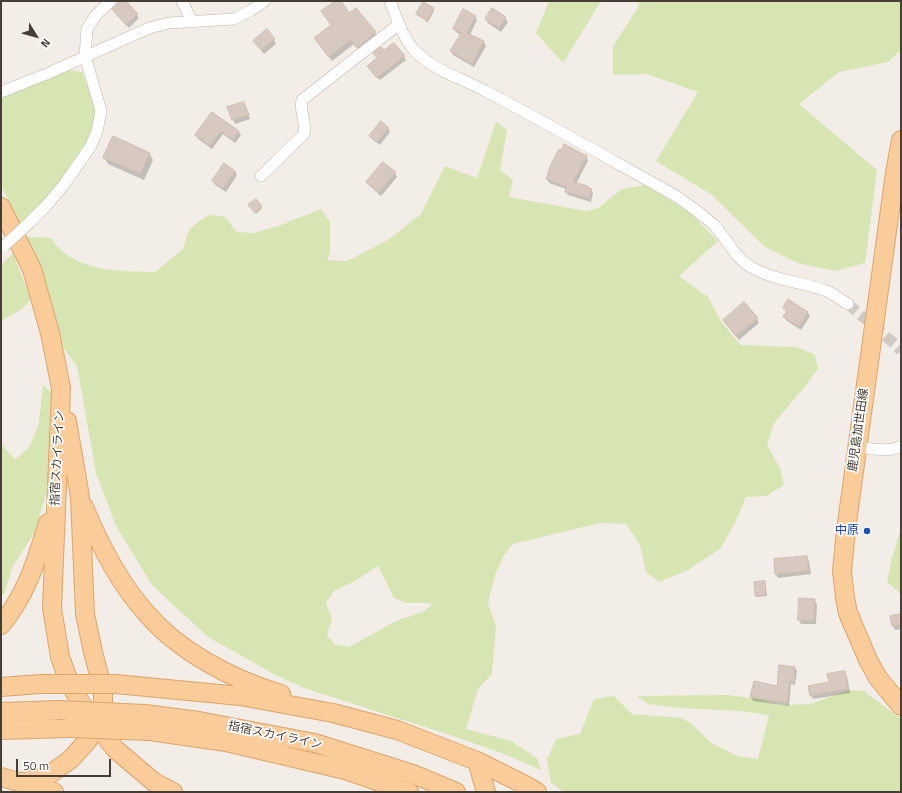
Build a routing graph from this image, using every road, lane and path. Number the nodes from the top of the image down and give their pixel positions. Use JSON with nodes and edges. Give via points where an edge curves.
{"nodes":[{"id":1,"x":111,"y":1,"type":"edge"},
{"id":2,"x":182,"y":1,"type":"edge"},
{"id":3,"x":265,"y":1,"type":"edge"},
{"id":4,"x":390,"y":1,"type":"edge"},
{"id":5,"x":192,"y":22,"type":"junction"},
{"id":6,"x":399,"y":24,"type":"junction"},
{"id":7,"x":85,"y":56,"type":"junction"},
{"id":8,"x":1,"y":92,"type":"edge"},
{"id":9,"x":901,"y":140,"type":"edge"},
{"id":10,"x":261,"y":176,"type":"dead end"},
{"id":11,"x":1,"y":207,"type":"edge"},
{"id":12,"x":2,"y":247,"type":"edge"},
{"id":13,"x":848,"y":304,"type":"tunnel mouth"},
{"id":14,"x":61,"y":388,"type":"junction"},
{"id":15,"x":857,"y":446,"type":"junction"},
{"id":16,"x":901,"y":446,"type":"edge"},
{"id":17,"x":80,"y":497,"type":"junction"},
{"id":18,"x":56,"y":498,"type":"junction"},
{"id":19,"x":1,"y":625,"type":"edge"},
{"id":20,"x":1,"y":687,"type":"edge"},
{"id":21,"x":901,"y":706,"type":"edge"},
{"id":22,"x":1,"y":712,"type":"edge"},
{"id":23,"x":333,"y":713,"type":"junction"},
{"id":24,"x":97,"y":726,"type":"junction"},
{"id":25,"x":1,"y":730,"type":"edge"},
{"id":26,"x":477,"y":761,"type":"junction"},
{"id":27,"x":1,"y":777,"type":"edge"},
{"id":28,"x":21,"y":782,"type":"junction"},
{"id":29,"x":480,"y":787,"type":"edge"},
{"id":30,"x":54,"y":792,"type":"edge"},
{"id":31,"x":173,"y":792,"type":"edge"},
{"id":32,"x":409,"y":792,"type":"edge"},
{"id":33,"x":456,"y":792,"type":"edge"},
{"id":34,"x":537,"y":792,"type":"edge"}],
"edges":[{"from":1,"to":7,"type":"street","via":[[96,15],[87,29]]},
{"from":2,"to":5,"type":"street"},
{"from":3,"to":5,"type":"street","via":[[234,18]]},
{"from":4,"to":6,"type":"street"},
{"from":5,"to":7,"type":"street","via":[[169,23],[149,28]]},
{"from":6,"to":10,"type":"street","via":[[302,100],[300,109],[306,125],[304,134]]},
{"from":6,"to":13,"type":"street","via":[[416,52],[432,65],[486,91],[676,196],[716,228],[736,255],[750,267],[779,279],[825,290]]},
{"from":7,"to":8,"type":"street"},
{"from":7,"to":12,"type":"street","bridge":true,"via":[[101,111],[91,146],[46,206]]},
{"from":9,"to":15,"type":"main road","name":"鹿児島加世田線"},
{"from":11,"to":14,"type":"main road","name":"指宿スカイライン","via":[[32,269],[50,333]]},
{"from":14,"to":17,"type":"main road"},
{"from":14,"to":18,"type":"main road","name":"指宿スカイライン"},
{"from":15,"to":16,"type":"street","via":[[881,449]]},
{"from":15,"to":21,"type":"main road","name":"鹿児島加世田線","via":[[843,564],[845,598],[848,614],[868,660],[878,678]]},
{"from":17,"to":23,"type":"main road","via":[[98,540],[123,583],[147,615],[172,638],[224,671],[263,689]]},
{"from":17,"to":24,"type":"main road","via":[[85,614],[104,690]]},
{"from":18,"to":19,"type":"main road","via":[[24,592]]},
{"from":18,"to":24,"type":"main road","name":"指宿スカイライン","via":[[52,608],[56,636],[68,679]]},
{"from":20,"to":23,"type":"main road","bridge":true,"via":[[116,684],[240,696]]},
{"from":22,"to":33,"type":"main road","name":"指宿スカイライン","bridge":true,"via":[[58,710],[145,714],[199,721],[315,744],[413,774]]},
{"from":23,"to":26,"type":"main road","via":[[397,730]]},
{"from":24,"to":28,"type":"main road","via":[[71,759],[46,777]]},
{"from":24,"to":31,"type":"main road","name":"指宿スカイライン","via":[[115,749],[154,782]]},
{"from":25,"to":32,"type":"main road","name":"指宿スカイライン","bridge":true,"via":[[69,728],[150,731],[226,742],[345,770]]},
{"from":26,"to":29,"type":"main road"},
{"from":26,"to":34,"type":"main road"},
{"from":27,"to":28,"type":"main road"},
{"from":28,"to":30,"type":"main road"}]}
